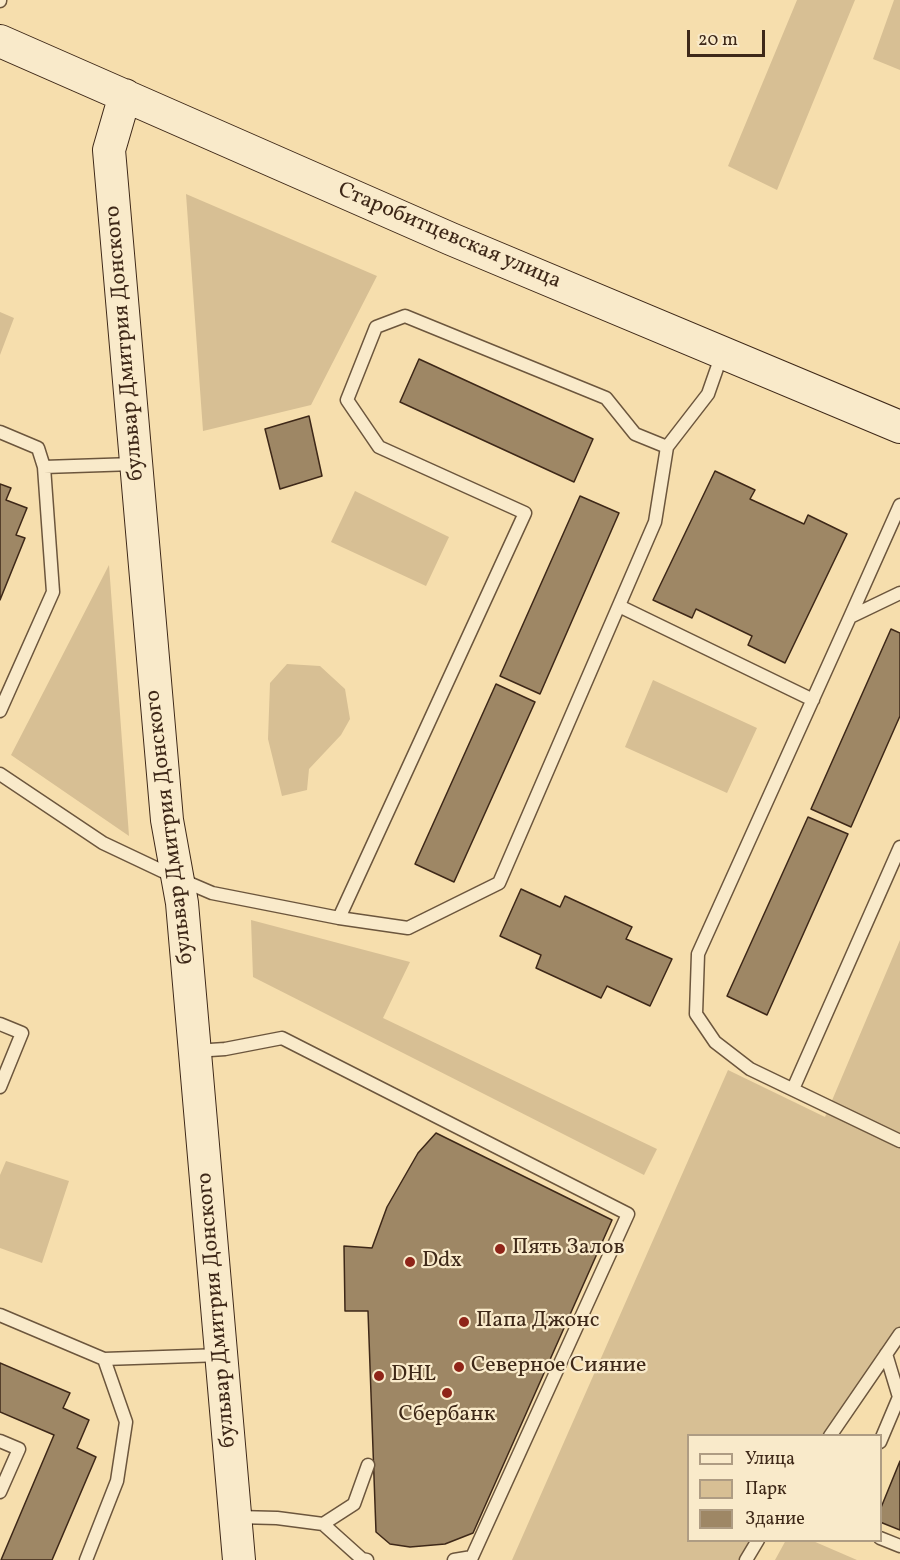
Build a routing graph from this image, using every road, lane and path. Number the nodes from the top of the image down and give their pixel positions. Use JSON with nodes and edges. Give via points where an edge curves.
{"nodes":[{"id":1,"x":0,"y":41,"type":"edge"},
{"id":2,"x":125,"y":95,"type":"junction"},
{"id":3,"x":722,"y":353,"type":"junction"},
{"id":4,"x":900,"y":427,"type":"edge"},
{"id":5,"x":0,"y":432,"type":"edge"},
{"id":6,"x":667,"y":447,"type":"junction"},
{"id":7,"x":136,"y":464,"type":"junction"},
{"id":8,"x":44,"y":467,"type":"junction"},
{"id":9,"x":900,"y":505,"type":"edge"},
{"id":10,"x":900,"y":593,"type":"edge"},
{"id":11,"x":619,"y":606,"type":"junction"},
{"id":12,"x":850,"y":617,"type":"junction"},
{"id":13,"x":813,"y":700,"type":"junction"},
{"id":14,"x":0,"y":711,"type":"edge"},
{"id":15,"x":0,"y":774,"type":"edge"},
{"id":16,"x":900,"y":847,"type":"edge"},
{"id":17,"x":177,"y":878,"type":"junction"},
{"id":18,"x":339,"y":918,"type":"junction"},
{"id":19,"x":0,"y":1024,"type":"edge"},
{"id":20,"x":195,"y":1051,"type":"junction"},
{"id":21,"x":0,"y":1087,"type":"edge"},
{"id":22,"x":793,"y":1089,"type":"junction"},
{"id":23,"x":900,"y":1141,"type":"edge"},
{"id":24,"x":0,"y":1315,"type":"edge"},
{"id":25,"x":900,"y":1334,"type":"edge"},
{"id":26,"x":886,"y":1354,"type":"junction"},
{"id":27,"x":223,"y":1355,"type":"junction"},
{"id":28,"x":104,"y":1359,"type":"junction"},
{"id":29,"x":831,"y":1434,"type":"edge"},
{"id":30,"x":882,"y":1437,"type":"edge"},
{"id":31,"x":0,"y":1441,"type":"edge"},
{"id":32,"x":368,"y":1465,"type":"dead end"},
{"id":33,"x":0,"y":1492,"type":"edge"},
{"id":34,"x":236,"y":1517,"type":"junction"},
{"id":35,"x":322,"y":1524,"type":"junction"},
{"id":36,"x":882,"y":1539,"type":"edge"},
{"id":37,"x":757,"y":1542,"type":"edge"},
{"id":38,"x":900,"y":1546,"type":"edge"},
{"id":39,"x":87,"y":1560,"type":"edge"},
{"id":40,"x":239,"y":1560,"type":"edge"},
{"id":41,"x":367,"y":1560,"type":"edge"},
{"id":42,"x":454,"y":1560,"type":"edge"},
{"id":43,"x":746,"y":1560,"type":"edge"}],
"edges":[{"from":1,"to":2,"type":"street","name":"Старобитцевская улица"},
{"from":2,"to":3,"type":"street","name":"Старобитцевская улица"},
{"from":2,"to":7,"type":"street","name":"бульвар Дмитрия Донского","via":[[109,150]]},
{"from":3,"to":4,"type":"street","name":"Старобитцевская улица"},
{"from":3,"to":6,"type":"lane","via":[[708,394]]},
{"from":5,"to":8,"type":"lane","via":[[38,448]]},
{"from":6,"to":11,"type":"lane","via":[[654,522]]},
{"from":6,"to":18,"type":"lane","via":[[635,434],[606,398],[596,393],[405,316],[376,327],[347,400],[379,447],[525,513]]},
{"from":7,"to":8,"type":"lane"},
{"from":7,"to":17,"type":"street","name":"бульвар Дмитрия Донского","via":[[166,820]]},
{"from":8,"to":14,"type":"lane","via":[[52,592]]},
{"from":9,"to":12,"type":"lane"},
{"from":10,"to":12,"type":"lane"},
{"from":11,"to":13,"type":"lane"},
{"from":11,"to":18,"type":"lane","via":[[499,883],[408,928]]},
{"from":12,"to":13,"type":"lane"},
{"from":13,"to":22,"type":"lane","via":[[698,954],[696,1014],[715,1042],[750,1069]]},
{"from":15,"to":17,"type":"lane","via":[[103,843]]},
{"from":16,"to":22,"type":"lane"},
{"from":17,"to":18,"type":"lane","via":[[212,893]]},
{"from":17,"to":20,"type":"street","name":"бульвар Дмитрия Донского"},
{"from":19,"to":21,"type":"lane","via":[[22,1033]]},
{"from":20,"to":27,"type":"street","name":"бульвар Дмитрия Донского"},
{"from":20,"to":42,"type":"lane","via":[[282,1038],[628,1214],[472,1557]]},
{"from":22,"to":23,"type":"lane"},
{"from":24,"to":28,"type":"lane"},
{"from":25,"to":26,"type":"lane"},
{"from":26,"to":29,"type":"lane"},
{"from":26,"to":30,"type":"lane","via":[[899,1397]]},
{"from":27,"to":28,"type":"lane"},
{"from":27,"to":34,"type":"street","name":"бульвар Дмитрия Донского"},
{"from":28,"to":39,"type":"lane","via":[[126,1422],[117,1481]]},
{"from":31,"to":33,"type":"lane","via":[[19,1449]]},
{"from":32,"to":35,"type":"lane","via":[[354,1504]]},
{"from":34,"to":35,"type":"lane"},
{"from":34,"to":40,"type":"street","name":"бульвар Дмитрия Донского"},
{"from":35,"to":41,"type":"lane"},
{"from":36,"to":38,"type":"lane"},
{"from":37,"to":43,"type":"lane"}]}
